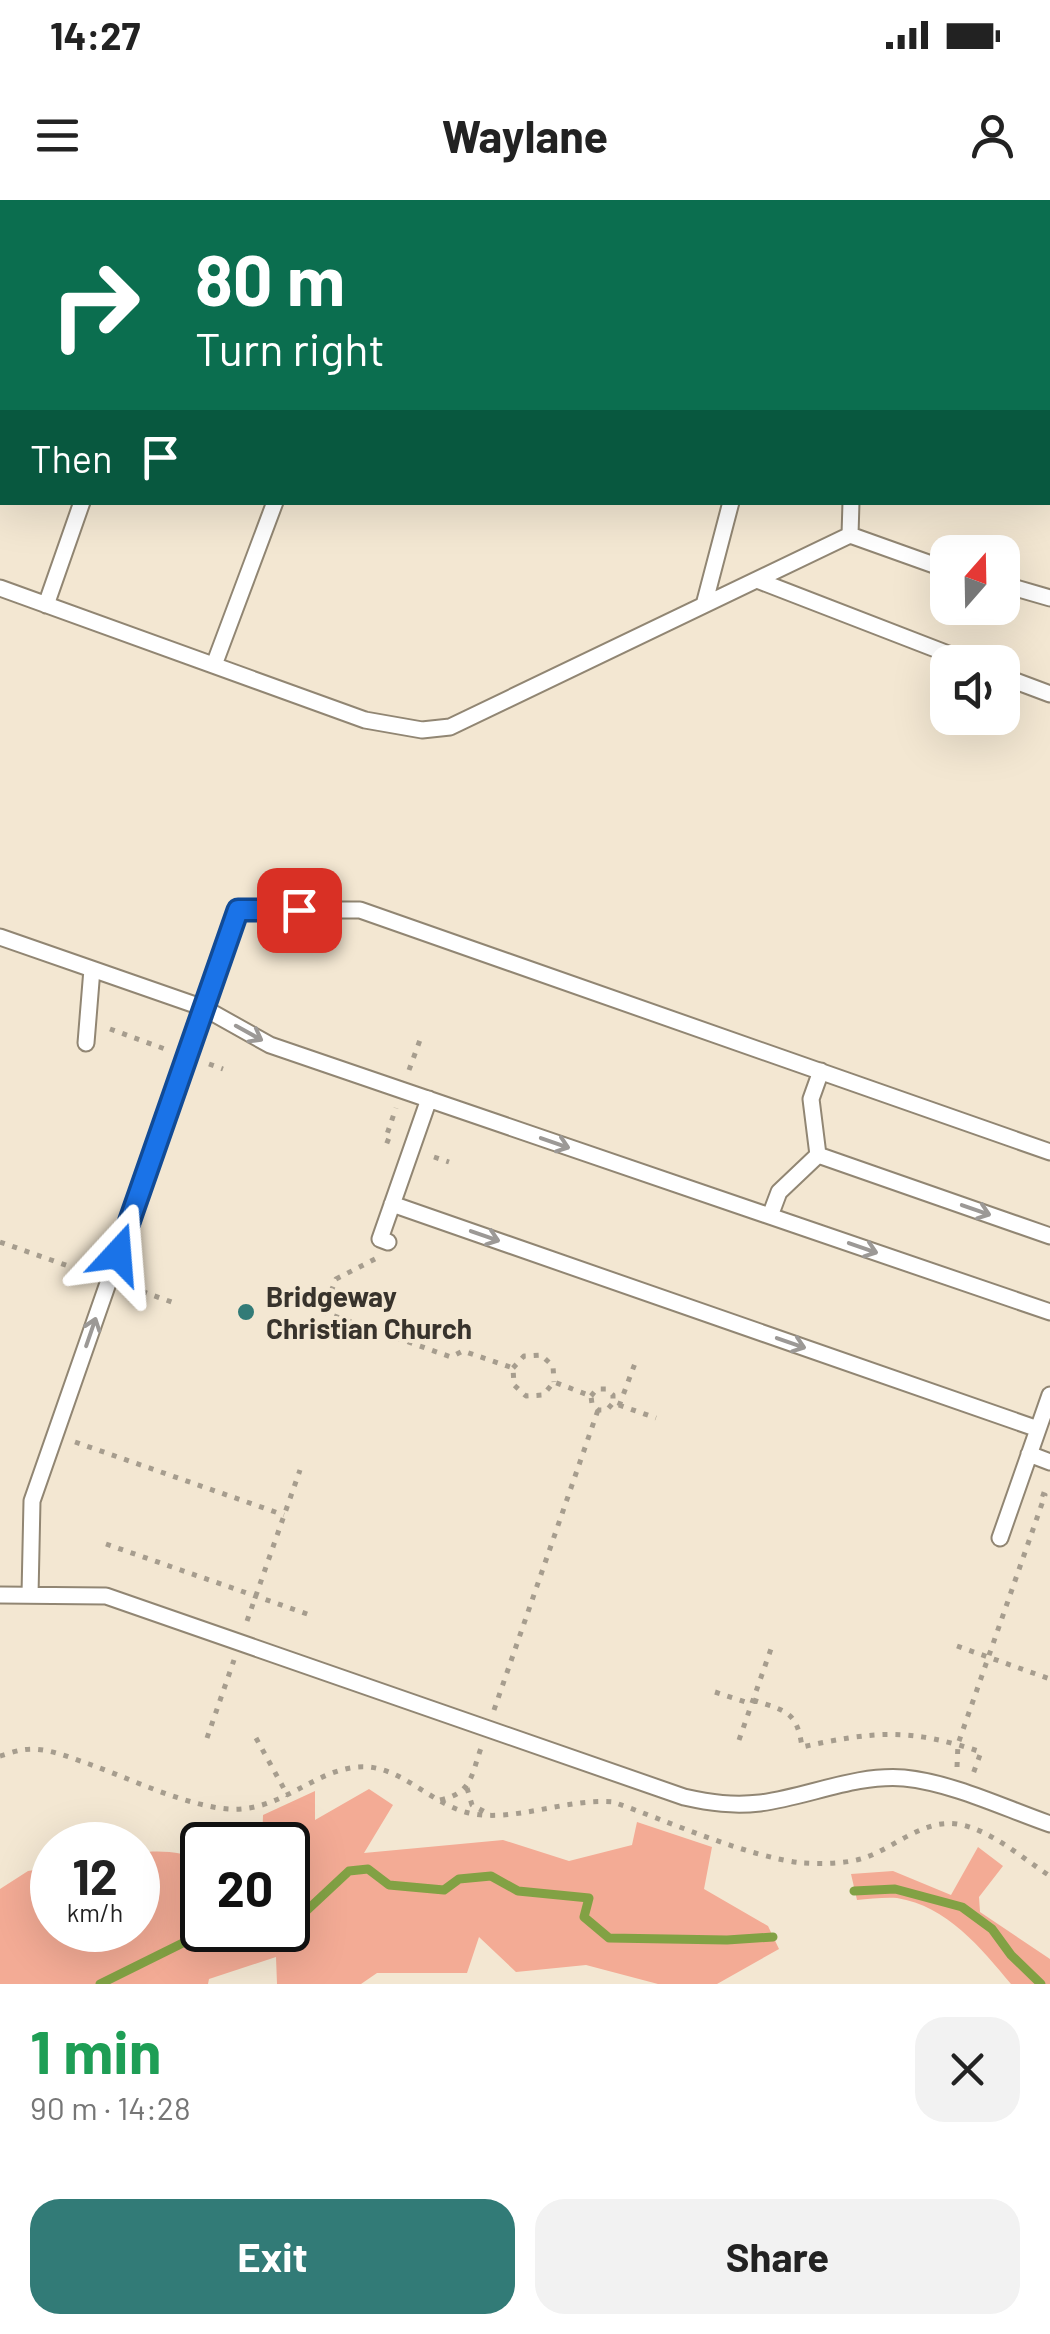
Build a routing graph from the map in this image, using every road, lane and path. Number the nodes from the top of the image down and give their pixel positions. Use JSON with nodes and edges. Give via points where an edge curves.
{"nodes":[{"id":1,"x":81,"y":505,"type":"edge"},
{"id":2,"x":274,"y":505,"type":"edge"},
{"id":3,"x":730,"y":505,"type":"edge"},
{"id":4,"x":850,"y":505,"type":"edge"},
{"id":5,"x":850,"y":535,"type":"junction"},
{"id":6,"x":930,"y":564,"type":"edge"},
{"id":7,"x":757,"y":580,"type":"junction"},
{"id":8,"x":0,"y":588,"type":"edge"},
{"id":9,"x":1020,"y":589,"type":"edge"},
{"id":10,"x":1050,"y":598,"type":"edge"},
{"id":11,"x":704,"y":604,"type":"junction"},
{"id":12,"x":46,"y":605,"type":"junction"},
{"id":13,"x":930,"y":647,"type":"edge"},
{"id":14,"x":214,"y":665,"type":"junction"},
{"id":15,"x":1020,"y":683,"type":"edge"},
{"id":16,"x":1050,"y":694,"type":"edge"},
{"id":17,"x":0,"y":937,"type":"edge"},
{"id":18,"x":92,"y":969,"type":"junction"},
{"id":19,"x":204,"y":1008,"type":"junction"},
{"id":20,"x":88,"y":1022,"type":"junction"},
{"id":21,"x":86,"y":1042,"type":"dead end"},
{"id":22,"x":187,"y":1056,"type":"junction"},
{"id":23,"x":223,"y":1069,"type":"dead end"},
{"id":24,"x":821,"y":1071,"type":"junction"},
{"id":25,"x":429,"y":1100,"type":"junction"},
{"id":26,"x":1050,"y":1152,"type":"edge"},
{"id":27,"x":818,"y":1155,"type":"junction"},
{"id":28,"x":392,"y":1204,"type":"junction"},
{"id":29,"x":770,"y":1216,"type":"junction"},
{"id":30,"x":1050,"y":1236,"type":"edge"},
{"id":31,"x":388,"y":1242,"type":"joint"},
{"id":32,"x":1050,"y":1312,"type":"edge"},
{"id":33,"x":637,"y":1358,"type":"dead end"},
{"id":34,"x":513,"y":1368,"type":"junction"},
{"id":35,"x":554,"y":1382,"type":"junction"},
{"id":36,"x":1050,"y":1395,"type":"edge"},
{"id":37,"x":591,"y":1396,"type":"junction"},
{"id":38,"x":616,"y":1404,"type":"junction"},
{"id":39,"x":598,"y":1410,"type":"junction"},
{"id":40,"x":656,"y":1418,"type":"dead end"},
{"id":41,"x":1038,"y":1429,"type":"junction"},
{"id":42,"x":57,"y":1430,"type":"junction"},
{"id":43,"x":1029,"y":1454,"type":"junction"},
{"id":44,"x":1050,"y":1462,"type":"edge"},
{"id":45,"x":300,"y":1470,"type":"dead end"},
{"id":46,"x":284,"y":1516,"type":"junction"},
{"id":47,"x":1000,"y":1538,"type":"dead end"},
{"id":48,"x":106,"y":1544,"type":"dead end"},
{"id":49,"x":1012,"y":1587,"type":"dead end"},
{"id":50,"x":0,"y":1595,"type":"edge"},
{"id":51,"x":30,"y":1595,"type":"junction"},
{"id":52,"x":256,"y":1596,"type":"junction"},
{"id":53,"x":310,"y":1615,"type":"dead end"},
{"id":54,"x":240,"y":1642,"type":"junction"},
{"id":55,"x":772,"y":1646,"type":"dead end"},
{"id":56,"x":956,"y":1646,"type":"dead end"},
{"id":57,"x":988,"y":1657,"type":"junction"},
{"id":58,"x":1050,"y":1679,"type":"edge"},
{"id":59,"x":715,"y":1692,"type":"dead end"},
{"id":60,"x":752,"y":1702,"type":"junction"},
{"id":61,"x":488,"y":1729,"type":"junction"},
{"id":62,"x":207,"y":1738,"type":"dead end"},
{"id":63,"x":256,"y":1738,"type":"dead end"},
{"id":64,"x":739,"y":1740,"type":"dead end"},
{"id":65,"x":958,"y":1744,"type":"junction"},
{"id":66,"x":0,"y":1756,"type":"edge"},
{"id":67,"x":974,"y":1773,"type":"junction"},
{"id":68,"x":467,"y":1788,"type":"junction"},
{"id":69,"x":966,"y":1795,"type":"junction"},
{"id":70,"x":288,"y":1796,"type":"junction"},
{"id":71,"x":440,"y":1800,"type":"junction"},
{"id":72,"x":488,"y":1813,"type":"junction"},
{"id":73,"x":956,"y":1824,"type":"junction"},
{"id":74,"x":1050,"y":1824,"type":"edge"},
{"id":75,"x":1050,"y":1876,"type":"edge"}],
"edges":[{"from":1,"to":12,"type":"lane"},
{"from":2,"to":14,"type":"lane"},
{"from":3,"to":11,"type":"lane"},
{"from":4,"to":5,"type":"lane"},
{"from":5,"to":6,"type":"lane"},
{"from":5,"to":7,"type":"lane"},
{"from":7,"to":11,"type":"lane"},
{"from":7,"to":13,"type":"lane"},
{"from":8,"to":12,"type":"lane"},
{"from":9,"to":10,"type":"lane"},
{"from":11,"to":14,"type":"lane","via":[[450,726],[422,730],[364,720]]},
{"from":12,"to":14,"type":"lane"},
{"from":15,"to":16,"type":"lane"},
{"from":17,"to":18,"type":"lane"},
{"from":18,"to":19,"type":"lane"},
{"from":18,"to":20,"type":"lane"},
{"from":19,"to":22,"type":"lane"},
{"from":19,"to":24,"type":"lane","via":[[238,910],[360,910]]},
{"from":19,"to":25,"type":"lane","one_way":true,"via":[[270,1045]]},
{"from":20,"to":21,"type":"lane"},
{"from":20,"to":22,"type":"path"},
{"from":22,"to":23,"type":"path"},
{"from":42,"to":22,"type":"lane","one_way":true},
{"from":24,"to":26,"type":"lane"},
{"from":24,"to":27,"type":"lane","via":[[811,1100]]},
{"from":25,"to":28,"type":"lane"},
{"from":25,"to":29,"type":"lane","one_way":true},
{"from":27,"to":29,"type":"lane","via":[[779,1192]]},
{"from":27,"to":30,"type":"lane","one_way":true},
{"from":28,"to":31,"type":"lane","via":[[380,1239]]},
{"from":28,"to":41,"type":"lane","one_way":true},
{"from":29,"to":32,"type":"lane","one_way":true},
{"from":31,"to":34,"type":"path","via":[[384,1254],[336,1278],[323,1312],[451,1357],[464,1351]]},
{"from":33,"to":38,"type":"path"},
{"from":34,"to":35,"type":"path","via":[[524,1356],[541,1355],[553,1366]]},
{"from":34,"to":35,"type":"path","via":[[514,1384],[526,1396],[543,1395]]},
{"from":35,"to":37,"type":"path"},
{"from":36,"to":41,"type":"lane"},
{"from":37,"to":38,"type":"path","via":[[606,1388]]},
{"from":37,"to":39,"type":"path"},
{"from":38,"to":39,"type":"path"},
{"from":38,"to":40,"type":"path"},
{"from":39,"to":61,"type":"path"},
{"from":41,"to":43,"type":"lane"},
{"from":42,"to":46,"type":"path"},
{"from":42,"to":51,"type":"lane","via":[[32,1501]]},
{"from":43,"to":44,"type":"lane"},
{"from":43,"to":47,"type":"lane"},
{"from":45,"to":46,"type":"path"},
{"from":46,"to":52,"type":"path"},
{"from":48,"to":52,"type":"path"},
{"from":49,"to":57,"type":"path"},
{"from":50,"to":51,"type":"lane"},
{"from":51,"to":54,"type":"lane","via":[[106,1596]]},
{"from":52,"to":53,"type":"path"},
{"from":52,"to":54,"type":"path"},
{"from":54,"to":61,"type":"lane"},
{"from":54,"to":62,"type":"path"},
{"from":55,"to":60,"type":"path"},
{"from":56,"to":57,"type":"path"},
{"from":57,"to":58,"type":"path"},
{"from":57,"to":65,"type":"path"},
{"from":59,"to":60,"type":"path"},
{"from":60,"to":64,"type":"path"},
{"from":60,"to":65,"type":"path","via":[[794,1718],[802,1747],[890,1733]]},
{"from":61,"to":68,"type":"path"},
{"from":61,"to":69,"type":"lane","via":[[724,1806],[902,1778]]},
{"from":63,"to":70,"type":"path"},
{"from":65,"to":67,"type":"path","via":[[954,1766]]},
{"from":65,"to":67,"type":"path","via":[[981,1752]]},
{"from":66,"to":70,"type":"path","via":[[23,1749],[62,1755],[222,1808]]},
{"from":67,"to":69,"type":"path"},
{"from":68,"to":71,"type":"path"},
{"from":68,"to":72,"type":"path","via":[[472,1805]]},
{"from":69,"to":73,"type":"path"},
{"from":69,"to":74,"type":"lane"},
{"from":70,"to":71,"type":"path","via":[[357,1767],[380,1770]]},
{"from":71,"to":72,"type":"path"},
{"from":72,"to":73,"type":"path","via":[[613,1802],[771,1858],[836,1864],[917,1831]]},
{"from":73,"to":75,"type":"path","via":[[992,1838]]}]}
